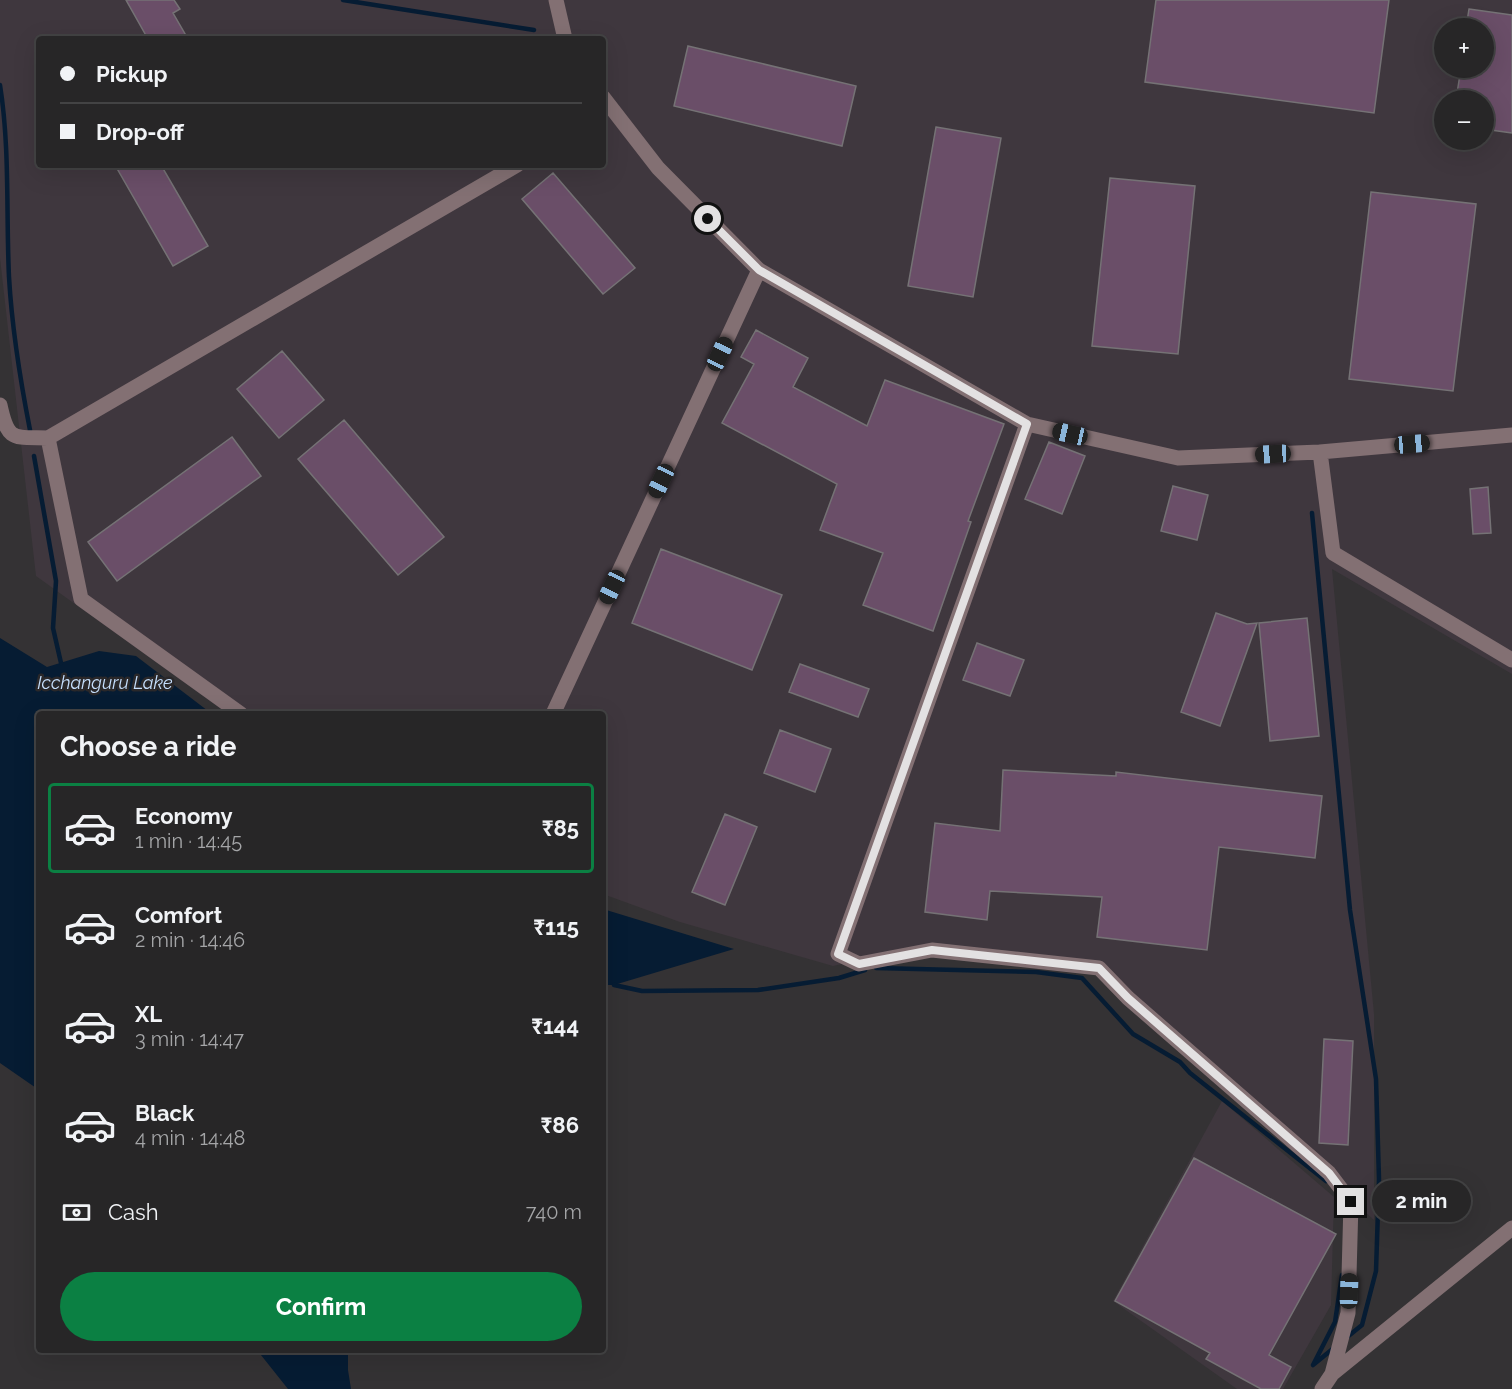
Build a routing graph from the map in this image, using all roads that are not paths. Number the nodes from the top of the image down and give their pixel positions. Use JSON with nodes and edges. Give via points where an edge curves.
{"nodes":[{"id":1,"x":556,"y":0,"type":"edge"},
{"id":2,"x":564,"y":36,"type":"edge"},
{"id":3,"x":606,"y":108,"type":"edge"},
{"id":4,"x":512,"y":168,"type":"edge"},
{"id":5,"x":759,"y":270,"type":"junction"},
{"id":6,"x":0,"y":405,"type":"edge"},
{"id":7,"x":1027,"y":424,"type":"junction"},
{"id":8,"x":1512,"y":435,"type":"edge"},
{"id":9,"x":48,"y":438,"type":"junction"},
{"id":10,"x":1320,"y":452,"type":"junction"},
{"id":11,"x":1512,"y":660,"type":"edge"},
{"id":12,"x":237,"y":711,"type":"edge"},
{"id":13,"x":554,"y":711,"type":"edge"},
{"id":14,"x":1510,"y":1234,"type":"edge"},
{"id":15,"x":1332,"y":1374,"type":"junction"},
{"id":16,"x":1322,"y":1389,"type":"edge"}],
"edges":[{"from":1,"to":2,"type":"street"},
{"from":3,"to":5,"type":"street","via":[[658,168]]},
{"from":4,"to":9,"type":"street"},
{"from":5,"to":7,"type":"street"},
{"from":5,"to":13,"type":"street"},
{"from":6,"to":9,"type":"street","via":[[5,428],[16,438]]},
{"from":7,"to":10,"type":"street","via":[[1178,458]]},
{"from":7,"to":15,"type":"street","via":[[838,954],[859,964],[932,950],[1099,968],[1128,998],[1329,1173],[1351,1202],[1348,1313]]},
{"from":8,"to":10,"type":"street"},
{"from":9,"to":12,"type":"street","via":[[81,599]]},
{"from":10,"to":11,"type":"street","via":[[1333,553]]},
{"from":14,"to":15,"type":"street"},
{"from":15,"to":16,"type":"street"}]}
